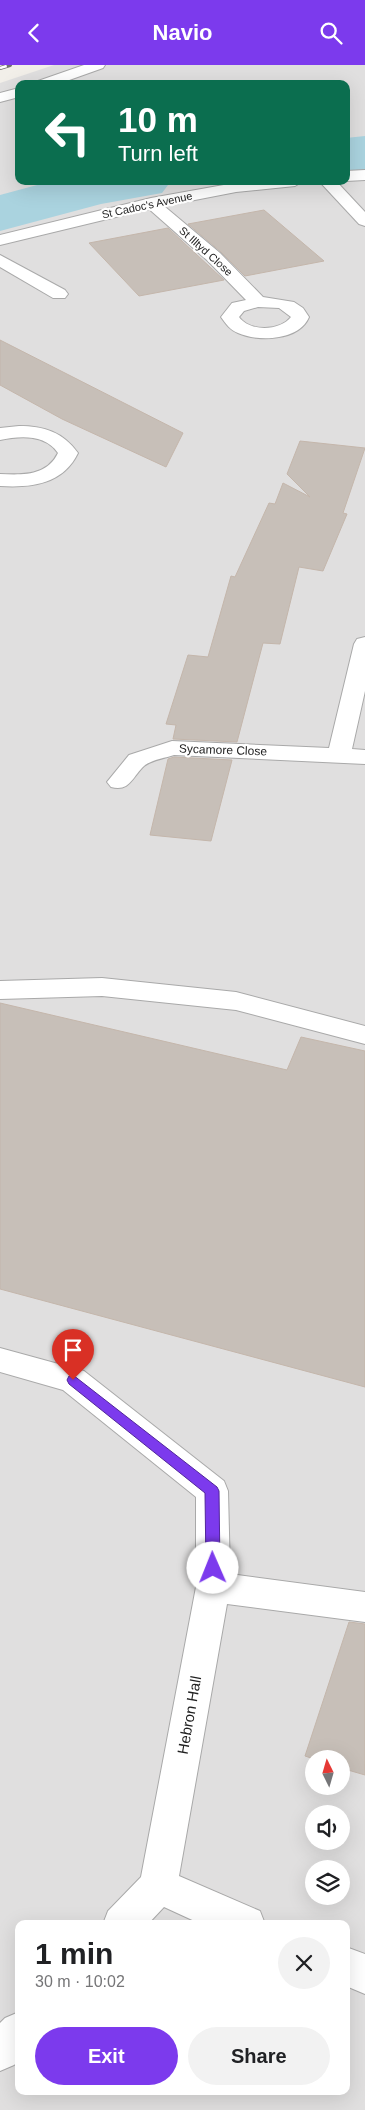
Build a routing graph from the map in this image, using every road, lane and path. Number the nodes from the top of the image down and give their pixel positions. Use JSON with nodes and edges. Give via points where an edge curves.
{"nodes":[{"id":1,"x":98,"y":65,"type":"edge"},
{"id":2,"x":55,"y":80,"type":"edge"},
{"id":3,"x":15,"y":93,"type":"edge"},
{"id":4,"x":0,"y":98,"type":"edge"},
{"id":5,"x":365,"y":175,"type":"edge"},
{"id":6,"x":350,"y":176,"type":"edge"},
{"id":7,"x":256,"y":185,"type":"edge"},
{"id":8,"x":332,"y":185,"type":"edge"},
{"id":9,"x":151,"y":203,"type":"junction"},
{"id":10,"x":365,"y":221,"type":"edge"},
{"id":11,"x":2,"y":237,"type":"edge"},
{"id":12,"x":0,"y":260,"type":"edge"},
{"id":13,"x":59,"y":295,"type":"dead end"},
{"id":14,"x":258,"y":301,"type":"dead end"},
{"id":15,"x":1,"y":432,"type":"edge"},
{"id":16,"x":0,"y":480,"type":"edge"},
{"id":17,"x":365,"y":643,"type":"edge"},
{"id":18,"x":339,"y":754,"type":"junction"},
{"id":19,"x":365,"y":757,"type":"edge"},
{"id":20,"x":119,"y":782,"type":"dead end"},
{"id":21,"x":0,"y":990,"type":"edge"},
{"id":22,"x":365,"y":1035,"type":"edge"},
{"id":23,"x":0,"y":1360,"type":"edge"},
{"id":24,"x":213,"y":1587,"type":"junction"},
{"id":25,"x":365,"y":1607,"type":"edge"},
{"id":26,"x":158,"y":1887,"type":"junction"},
{"id":27,"x":126,"y":1920,"type":"edge"},
{"id":28,"x":236,"y":1920,"type":"edge"},
{"id":29,"x":350,"y":1968,"type":"edge"},
{"id":30,"x":365,"y":1974,"type":"edge"},
{"id":31,"x":15,"y":2036,"type":"edge"},
{"id":32,"x":0,"y":2051,"type":"edge"}],
"edges":[{"from":1,"to":2,"type":"street"},
{"from":3,"to":4,"type":"street"},
{"from":5,"to":6,"type":"street"},
{"from":7,"to":9,"type":"street","name":"St Cadoc's Avenue"},
{"from":8,"to":10,"type":"street"},
{"from":9,"to":11,"type":"street","name":"St Cadoc's Avenue"},
{"from":9,"to":14,"type":"street","name":"St Illtyd Close","via":[[214,257]]},
{"from":12,"to":13,"type":"street"},
{"from":15,"to":16,"type":"street","via":[[38,433],[54,438],[64,445],[68,453],[65,464],[55,472],[22,481]]},
{"from":17,"to":18,"type":"street"},
{"from":18,"to":19,"type":"street","name":"Sycamore Close"},
{"from":18,"to":20,"type":"street","name":"Sycamore Close","via":[[172,748],[137,760]]},
{"from":21,"to":22,"type":"street","via":[[102,987],[236,1001]]},
{"from":23,"to":24,"type":"street","name":"Hebron Hall","via":[[73,1380],[212,1491]]},
{"from":24,"to":25,"type":"street"},
{"from":24,"to":26,"type":"street","name":"Hebron Hall"},
{"from":26,"to":27,"type":"street"},
{"from":26,"to":28,"type":"street"},
{"from":29,"to":30,"type":"street"},
{"from":31,"to":32,"type":"street"}]}
